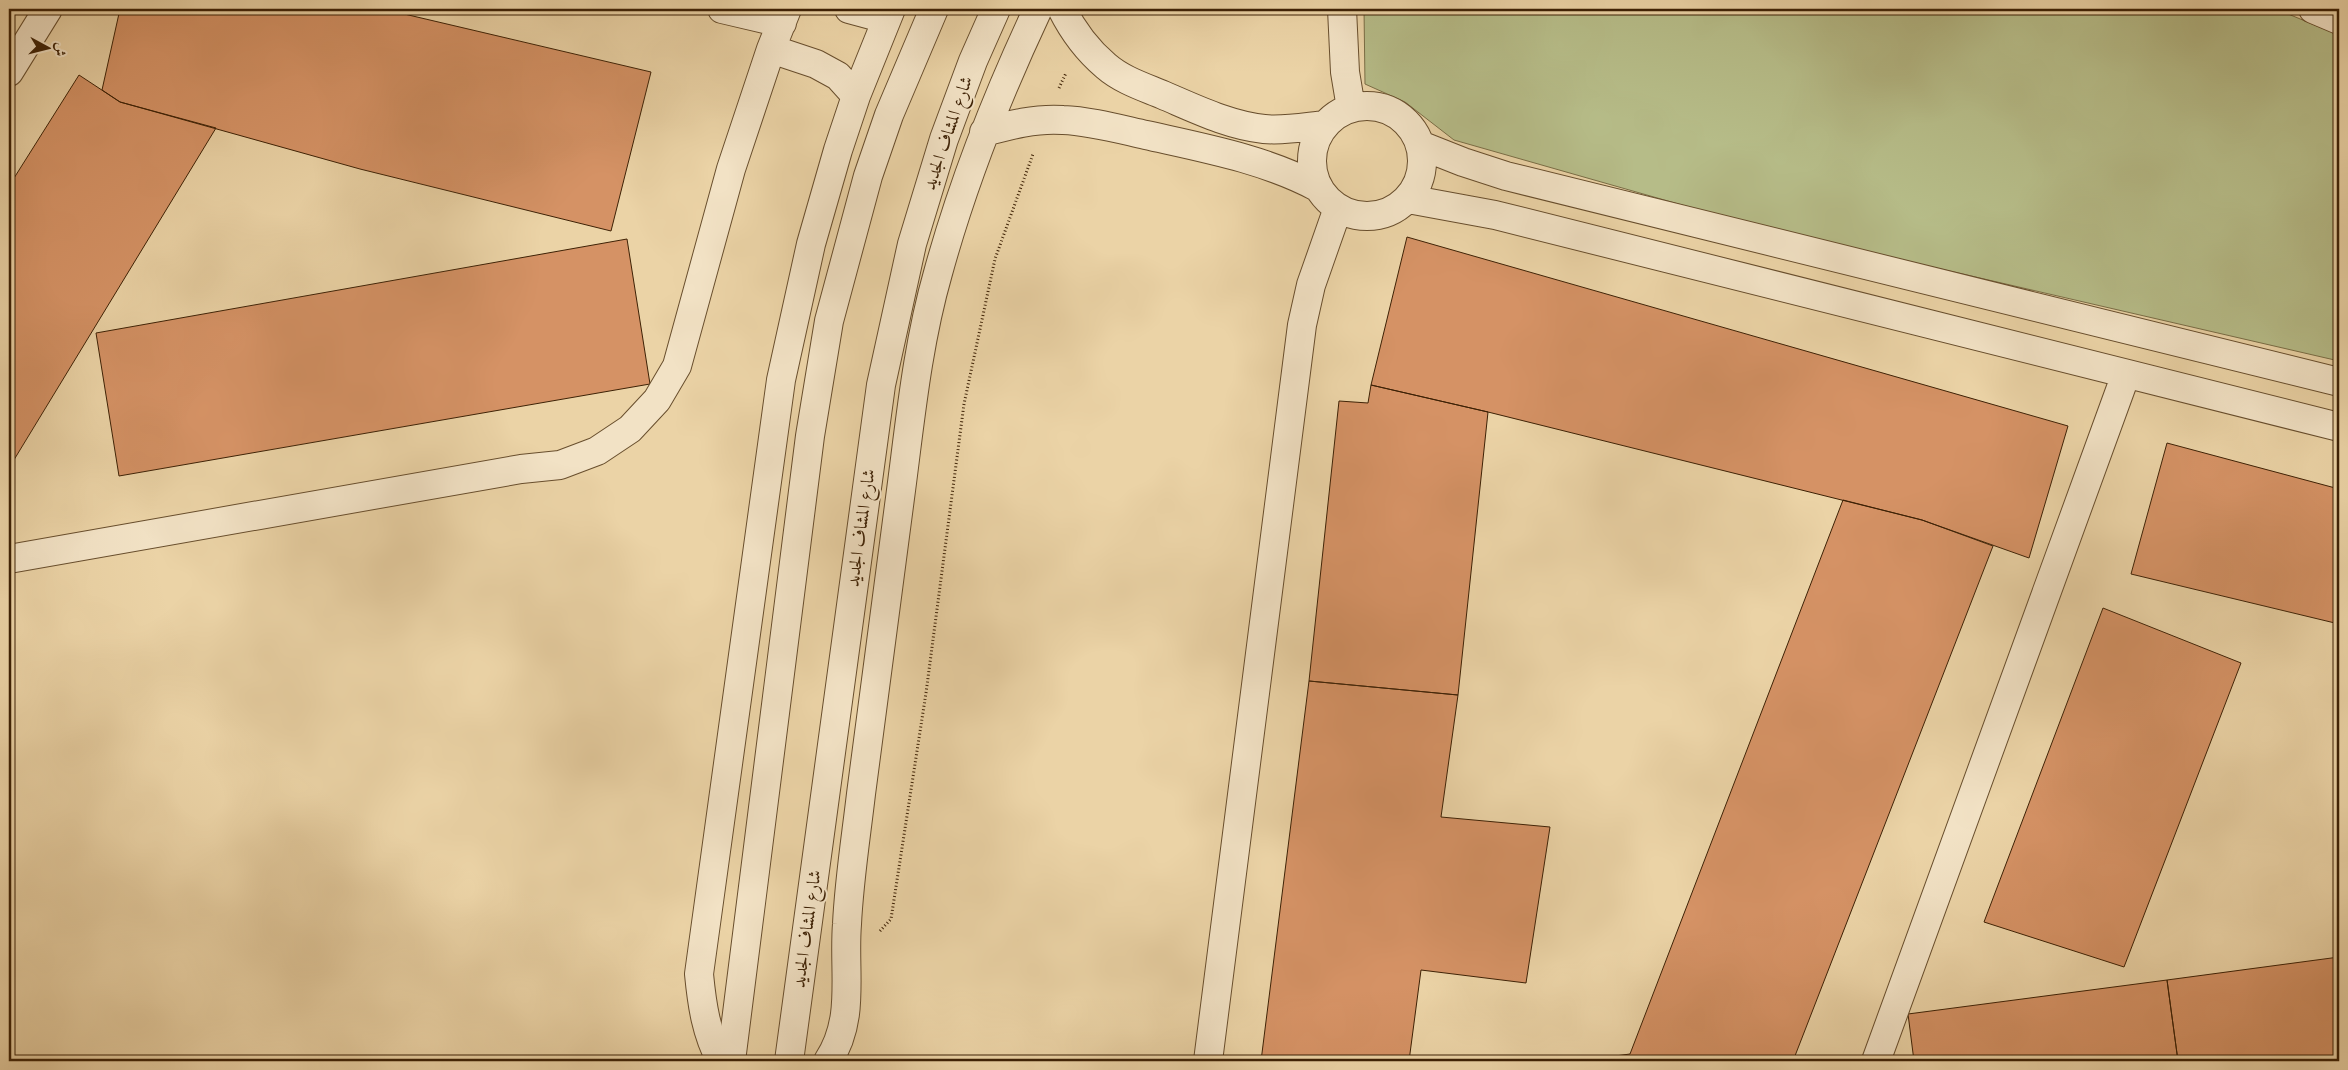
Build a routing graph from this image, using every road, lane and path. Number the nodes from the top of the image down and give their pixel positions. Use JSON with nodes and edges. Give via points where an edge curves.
{"nodes":[{"id":1,"x":48,"y":9,"type":"edge"},
{"id":2,"x":722,"y":9,"type":"edge"},
{"id":3,"x":849,"y":9,"type":"edge"},
{"id":4,"x":934,"y":9,"type":"edge"},
{"id":5,"x":996,"y":9,"type":"edge"},
{"id":6,"x":1038,"y":9,"type":"edge"},
{"id":7,"x":1062,"y":9,"type":"edge"},
{"id":8,"x":1342,"y":9,"type":"edge"},
{"id":9,"x":2313,"y":9,"type":"edge"},
{"id":10,"x":888,"y":14,"type":"edge"},
{"id":11,"x":785,"y":16,"type":"edge"},
{"id":12,"x":2339,"y":20,"type":"edge"},
{"id":13,"x":1080,"y":39,"type":"junction"},
{"id":14,"x":771,"y":49,"type":"junction"},
{"id":15,"x":9,"y":72,"type":"edge"},
{"id":16,"x":856,"y":96,"type":"junction"},
{"id":17,"x":1352,"y":108,"type":"junction"},
{"id":18,"x":1046,"y":120,"type":"junction"},
{"id":19,"x":1325,"y":125,"type":"junction"},
{"id":20,"x":984,"y":132,"type":"junction"},
{"id":21,"x":1420,"y":144,"type":"junction"},
{"id":22,"x":1317,"y":187,"type":"junction"},
{"id":23,"x":1408,"y":199,"type":"junction"},
{"id":24,"x":1338,"y":208,"type":"junction"},
{"id":25,"x":2126,"y":374,"type":"junction"},
{"id":26,"x":2339,"y":382,"type":"edge"},
{"id":27,"x":2339,"y":427,"type":"edge"},
{"id":28,"x":9,"y":559,"type":"edge"},
{"id":29,"x":848,"y":965,"type":"junction"},
{"id":30,"x":721,"y":1061,"type":"edge"},
{"id":31,"x":731,"y":1061,"type":"edge"},
{"id":32,"x":789,"y":1061,"type":"edge"},
{"id":33,"x":828,"y":1061,"type":"edge"},
{"id":34,"x":1208,"y":1061,"type":"edge"},
{"id":35,"x":1876,"y":1061,"type":"edge"}],
"edges":[{"from":1,"to":15,"type":"street"},
{"from":2,"to":11,"type":"street"},
{"from":3,"to":10,"type":"street"},
{"from":4,"to":31,"type":"street","via":[[889,115],[829,321],[810,436]]},
{"from":5,"to":32,"type":"street","name":"شارع المشاف الجديد","via":[[944,139],[912,244],[881,385]]},
{"from":6,"to":20,"type":"street"},
{"from":7,"to":13,"type":"street"},
{"from":8,"to":17,"type":"street","via":[[1345,72]]},
{"from":9,"to":12,"type":"street"},
{"from":10,"to":16,"type":"street"},
{"from":11,"to":14,"type":"street"},
{"from":13,"to":18,"type":"path"},
{"from":13,"to":19,"type":"street","via":[[1107,67],[1130,81],[1212,116],[1265,129]]},
{"from":14,"to":16,"type":"street","via":[[816,64],[838,76]]},
{"from":14,"to":28,"type":"street","via":[[731,169],[677,366],[657,400],[630,429],[597,451],[560,465]]},
{"from":16,"to":30,"type":"street","via":[[811,244],[782,380],[703,936],[699,974],[702,1007],[710,1038]]},
{"from":17,"to":19,"type":"street","via":[[1337,114]]},
{"from":17,"to":21,"type":"street","via":[[1369,105],[1386,108],[1401,116],[1413,129]]},
{"from":18,"to":20,"type":"street","via":[[1027,121]]},
{"from":18,"to":22,"type":"street","via":[[1111,127],[1251,160],[1285,171]]},
{"from":18,"to":29,"type":"path","via":[[995,259],[964,404],[926,693],[891,919]]},
{"from":19,"to":22,"type":"street","via":[[1312,154]]},
{"from":20,"to":29,"type":"street","via":[[937,275],[919,357],[860,807],[847,920]]},
{"from":21,"to":23,"type":"street","via":[[1423,164],[1419,183]]},
{"from":21,"to":26,"type":"street","via":[[1506,176]]},
{"from":22,"to":24,"type":"street"},
{"from":23,"to":24,"type":"street","via":[[1393,211],[1374,216],[1356,216]]},
{"from":23,"to":25,"type":"street","via":[[1495,215]]},
{"from":24,"to":34,"type":"street","via":[[1311,285],[1302,325]]},
{"from":25,"to":27,"type":"street"},
{"from":25,"to":35,"type":"street"},
{"from":29,"to":33,"type":"street","via":[[845,1022],[836,1049]]}]}
